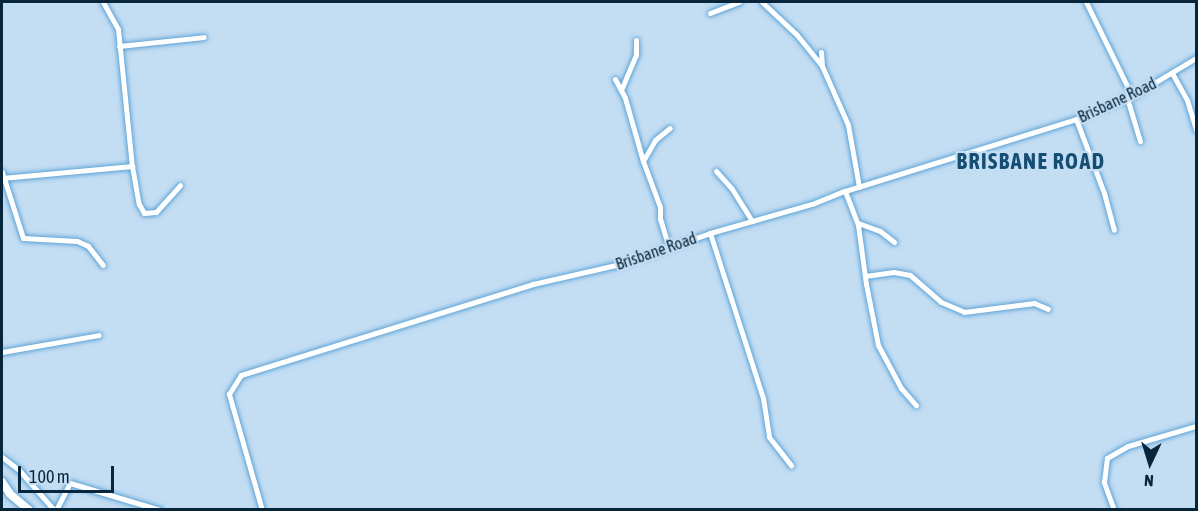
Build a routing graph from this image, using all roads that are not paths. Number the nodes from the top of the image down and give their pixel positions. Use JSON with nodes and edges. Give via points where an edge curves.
{"nodes":[{"id":1,"x":104,"y":2,"type":"edge"},
{"id":2,"x":739,"y":2,"type":"edge"},
{"id":3,"x":762,"y":2,"type":"edge"},
{"id":4,"x":1086,"y":2,"type":"edge"},
{"id":5,"x":710,"y":13,"type":"dead end"},
{"id":6,"x":204,"y":37,"type":"dead end"},
{"id":7,"x":636,"y":40,"type":"dead end"},
{"id":8,"x":119,"y":46,"type":"junction"},
{"id":9,"x":821,"y":52,"type":"dead end"},
{"id":10,"x":1197,"y":58,"type":"edge"},
{"id":11,"x":822,"y":66,"type":"junction"},
{"id":12,"x":1172,"y":73,"type":"junction"},
{"id":13,"x":615,"y":79,"type":"dead end"},
{"id":14,"x":621,"y":90,"type":"junction"},
{"id":15,"x":1129,"y":97,"type":"junction"},
{"id":16,"x":1076,"y":119,"type":"junction"},
{"id":17,"x":670,"y":128,"type":"dead end"},
{"id":18,"x":1197,"y":130,"type":"edge"},
{"id":19,"x":1140,"y":141,"type":"dead end"},
{"id":20,"x":643,"y":161,"type":"junction"},
{"id":21,"x":132,"y":166,"type":"junction"},
{"id":22,"x":716,"y":171,"type":"dead end"},
{"id":23,"x":2,"y":176,"type":"edge"},
{"id":24,"x":180,"y":185,"type":"dead end"},
{"id":25,"x":859,"y":187,"type":"junction"},
{"id":26,"x":845,"y":191,"type":"junction"},
{"id":27,"x":752,"y":221,"type":"junction"},
{"id":28,"x":858,"y":223,"type":"junction"},
{"id":29,"x":1114,"y":230,"type":"dead end"},
{"id":30,"x":710,"y":233,"type":"junction"},
{"id":31,"x":894,"y":242,"type":"dead end"},
{"id":32,"x":669,"y":248,"type":"junction"},
{"id":33,"x":103,"y":265,"type":"dead end"},
{"id":34,"x":864,"y":268,"type":"junction"},
{"id":35,"x":876,"y":274,"type":"junction"},
{"id":36,"x":865,"y":276,"type":"junction"},
{"id":37,"x":1048,"y":309,"type":"dead end"},
{"id":38,"x":99,"y":335,"type":"dead end"},
{"id":39,"x":2,"y":352,"type":"edge"},
{"id":40,"x":916,"y":405,"type":"dead end"},
{"id":41,"x":1197,"y":426,"type":"edge"},
{"id":42,"x":2,"y":457,"type":"edge"},
{"id":43,"x":791,"y":465,"type":"dead end"},
{"id":44,"x":2,"y":482,"type":"edge"},
{"id":45,"x":29,"y":510,"type":"edge"},
{"id":46,"x":55,"y":510,"type":"edge"},
{"id":47,"x":160,"y":510,"type":"edge"},
{"id":48,"x":262,"y":510,"type":"edge"},
{"id":49,"x":1114,"y":510,"type":"edge"}],
"edges":[{"from":1,"to":8,"type":"street","via":[[118,29]]},
{"from":2,"to":5,"type":"street"},
{"from":3,"to":11,"type":"street"},
{"from":4,"to":15,"type":"street"},
{"from":6,"to":8,"type":"street"},
{"from":7,"to":14,"type":"street","via":[[636,55]]},
{"from":8,"to":21,"type":"street"},
{"from":9,"to":11,"type":"street"},
{"from":10,"to":12,"type":"street","name":"Brisbane Road"},
{"from":11,"to":25,"type":"street","via":[[848,125]]},
{"from":12,"to":15,"type":"street","name":"Brisbane Road"},
{"from":12,"to":18,"type":"street"},
{"from":13,"to":14,"type":"street"},
{"from":14,"to":20,"type":"street"},
{"from":15,"to":16,"type":"street","name":"Brisbane Road"},
{"from":15,"to":19,"type":"street"},
{"from":16,"to":25,"type":"street","name":"Brisbane Road"},
{"from":16,"to":29,"type":"street","via":[[1098,174]]},
{"from":17,"to":20,"type":"street","via":[[655,140]]},
{"from":20,"to":32,"type":"street","via":[[660,207]]},
{"from":21,"to":23,"type":"street"},
{"from":21,"to":24,"type":"street","via":[[144,213],[156,212]]},
{"from":22,"to":27,"type":"street"},
{"from":23,"to":33,"type":"street","via":[[23,238],[77,241],[88,246]]},
{"from":25,"to":26,"type":"street","name":"Brisbane Road"},
{"from":26,"to":27,"type":"street","name":"Brisbane Road"},
{"from":26,"to":28,"type":"street"},
{"from":27,"to":30,"type":"street","name":"Brisbane Road"},
{"from":28,"to":31,"type":"street","via":[[880,231]]},
{"from":28,"to":34,"type":"street"},
{"from":30,"to":32,"type":"street","name":"Brisbane Road"},
{"from":30,"to":43,"type":"street","via":[[764,398],[769,437]]},
{"from":32,"to":48,"type":"street","name":"Brisbane Road","via":[[625,263],[533,284],[241,375],[229,394]]},
{"from":34,"to":35,"type":"street"},
{"from":34,"to":36,"type":"street"},
{"from":35,"to":36,"type":"street"},
{"from":35,"to":37,"type":"street","via":[[910,274],[941,302],[964,312],[1034,303]]},
{"from":36,"to":40,"type":"street","via":[[879,345],[901,388]]},
{"from":38,"to":39,"type":"street"},
{"from":41,"to":49,"type":"street","via":[[1128,446],[1107,458],[1104,482]]},
{"from":42,"to":46,"type":"street"},
{"from":44,"to":45,"type":"highway"},
{"from":46,"to":47,"type":"street","via":[[70,483]]}]}
